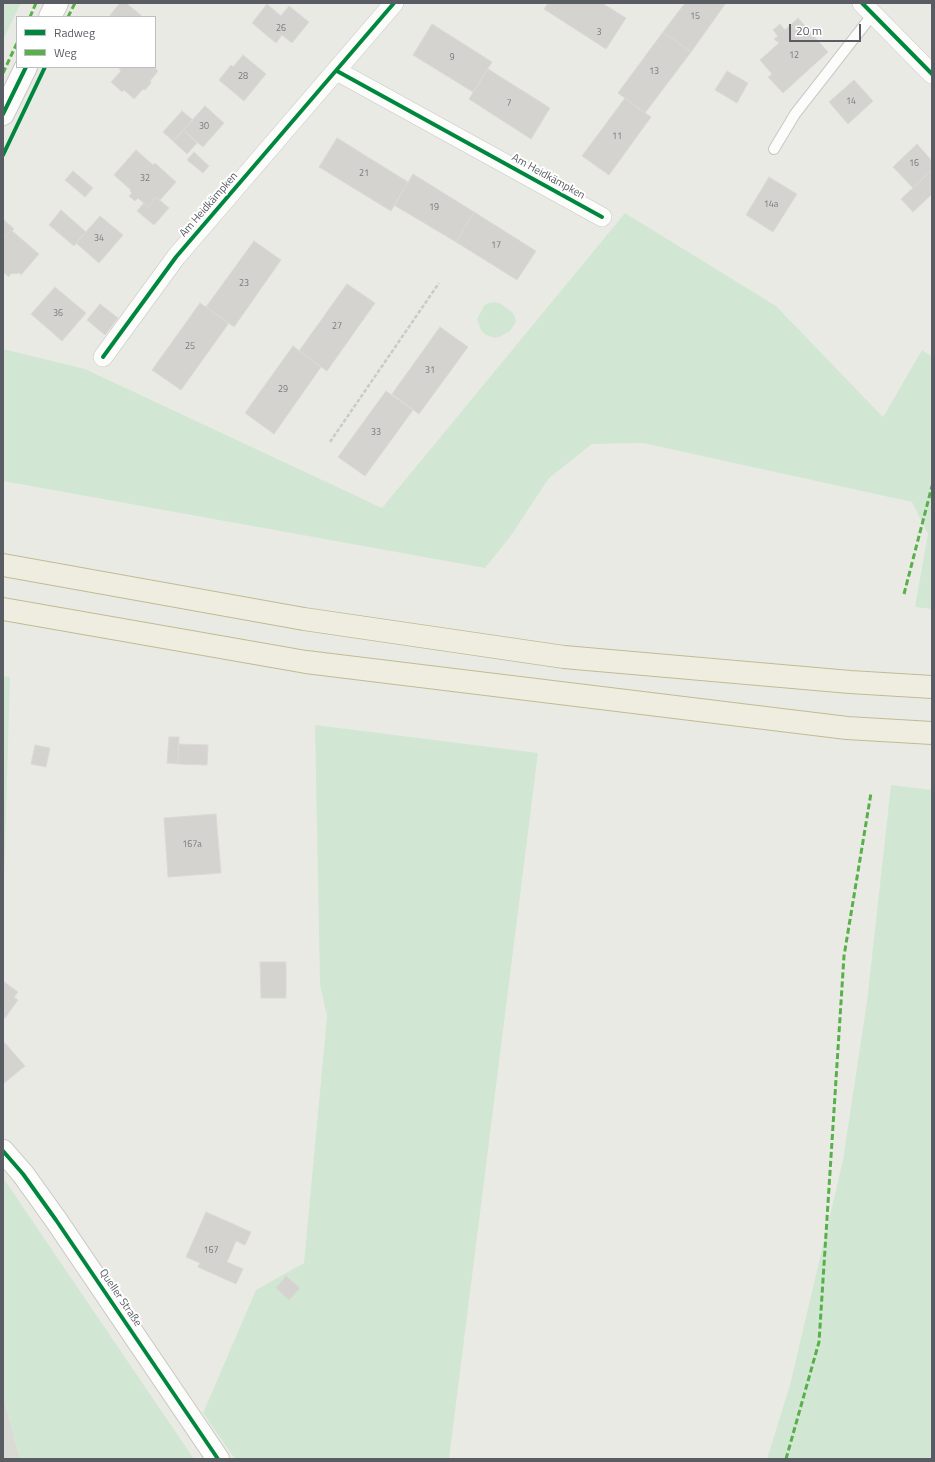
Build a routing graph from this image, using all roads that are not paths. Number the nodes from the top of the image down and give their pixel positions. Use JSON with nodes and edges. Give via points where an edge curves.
{"nodes":[{"id":1,"x":57,"y":3,"type":"edge"},
{"id":2,"x":394,"y":3,"type":"edge"},
{"id":3,"x":868,"y":9,"type":"edge"},
{"id":4,"x":50,"y":16,"type":"edge"},
{"id":5,"x":26,"y":68,"type":"edge"},
{"id":6,"x":337,"y":71,"type":"junction"},
{"id":7,"x":932,"y":74,"type":"edge"},
{"id":8,"x":3,"y":114,"type":"edge"},
{"id":9,"x":774,"y":148,"type":"dead end"},
{"id":10,"x":602,"y":217,"type":"dead end"},
{"id":11,"x":103,"y":357,"type":"dead end"},
{"id":12,"x":3,"y":565,"type":"edge"},
{"id":13,"x":3,"y":609,"type":"edge"},
{"id":14,"x":932,"y":687,"type":"edge"},
{"id":15,"x":932,"y":734,"type":"edge"},
{"id":16,"x":3,"y":1151,"type":"edge"},
{"id":17,"x":218,"y":1459,"type":"edge"}],
"edges":[{"from":1,"to":4,"type":"street"},
{"from":2,"to":6,"type":"street","name":"Am Heidkämpken"},
{"from":3,"to":7,"type":"street"},
{"from":3,"to":9,"type":"lane"},
{"from":5,"to":8,"type":"street"},
{"from":6,"to":10,"type":"street","name":"Am Heidkämpken"},
{"from":6,"to":11,"type":"street","name":"Am Heidkämpken","via":[[176,257]]},
{"from":12,"to":14,"type":"highway","via":[[304,619],[564,657]]},
{"from":13,"to":15,"type":"highway","via":[[306,662],[840,727]]},
{"from":16,"to":17,"type":"street","name":"Queller Straße","via":[[56,1220]]}]}
